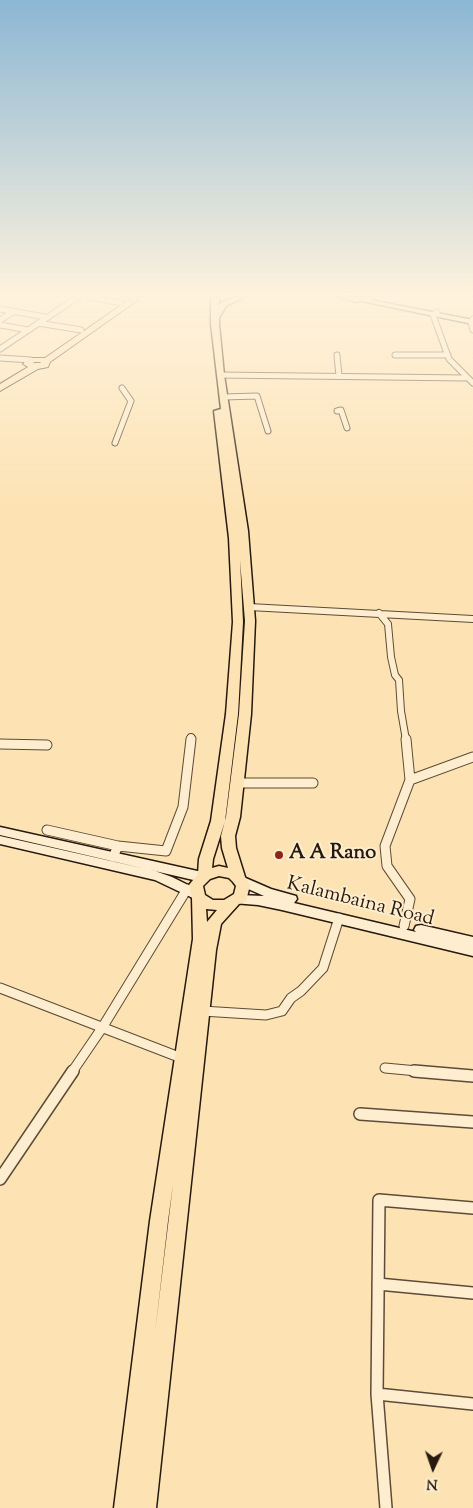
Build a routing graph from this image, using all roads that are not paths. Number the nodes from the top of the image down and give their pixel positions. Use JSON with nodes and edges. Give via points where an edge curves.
{"nodes":[{"id":1,"x":27,"y":367,"type":"edge"},
{"id":2,"x":28,"y":367,"type":"edge"},
{"id":3,"x":213,"y":367,"type":"edge"},
{"id":4,"x":219,"y":367,"type":"edge"},
{"id":5,"x":338,"y":367,"type":"edge"},
{"id":6,"x":458,"y":367,"type":"edge"},
{"id":7,"x":220,"y":375,"type":"junction"},
{"id":8,"x":339,"y":376,"type":"junction"},
{"id":9,"x":466,"y":378,"type":"junction"},
{"id":10,"x":0,"y":383,"type":"edge"},
{"id":11,"x":473,"y":383,"type":"edge"},
{"id":12,"x":0,"y":388,"type":"edge"},
{"id":13,"x":122,"y":388,"type":"dead end"},
{"id":14,"x":224,"y":397,"type":"junction"},
{"id":15,"x":337,"y":411,"type":"dead end"},
{"id":16,"x":347,"y":428,"type":"dead end"},
{"id":17,"x":268,"y":431,"type":"dead end"},
{"id":18,"x":115,"y":443,"type":"dead end"},
{"id":19,"x":250,"y":607,"type":"junction"},
{"id":20,"x":380,"y":613,"type":"junction"},
{"id":21,"x":396,"y":614,"type":"junction"},
{"id":22,"x":473,"y":619,"type":"edge"},
{"id":23,"x":388,"y":624,"type":"junction"},
{"id":24,"x":191,"y":737,"type":"dead end"},
{"id":25,"x":0,"y":744,"type":"edge"},
{"id":26,"x":47,"y":746,"type":"dead end"},
{"id":27,"x":473,"y":757,"type":"edge"},
{"id":28,"x":410,"y":780,"type":"junction"},
{"id":29,"x":237,"y":783,"type":"junction"},
{"id":30,"x":313,"y":783,"type":"dead end"},
{"id":31,"x":47,"y":830,"type":"dead end"},
{"id":32,"x":0,"y":831,"type":"edge"},
{"id":33,"x":0,"y":840,"type":"edge"},
{"id":34,"x":116,"y":851,"type":"junction"},
{"id":35,"x":204,"y":876,"type":"junction"},
{"id":36,"x":240,"y":879,"type":"junction"},
{"id":37,"x":194,"y":894,"type":"junction"},
{"id":38,"x":235,"y":901,"type":"junction"},
{"id":39,"x":339,"y":918,"type":"junction"},
{"id":40,"x":404,"y":926,"type":"junction"},
{"id":41,"x":473,"y":942,"type":"edge"},
{"id":42,"x":473,"y":951,"type":"edge"},
{"id":43,"x":0,"y":988,"type":"edge"},
{"id":44,"x":202,"y":1012,"type":"junction"},
{"id":45,"x":102,"y":1028,"type":"junction"},
{"id":46,"x":184,"y":1059,"type":"junction"},
{"id":47,"x":385,"y":1068,"type":"dead end"},
{"id":48,"x":473,"y":1076,"type":"edge"},
{"id":49,"x":360,"y":1114,"type":"dead end"},
{"id":50,"x":473,"y":1122,"type":"edge"},
{"id":51,"x":0,"y":1179,"type":"edge"},
{"id":52,"x":473,"y":1208,"type":"edge"},
{"id":53,"x":378,"y":1284,"type":"junction"},
{"id":54,"x":473,"y":1293,"type":"edge"},
{"id":55,"x":376,"y":1394,"type":"junction"},
{"id":56,"x":473,"y":1404,"type":"edge"},
{"id":57,"x":125,"y":1508,"type":"edge"},
{"id":58,"x":144,"y":1508,"type":"edge"},
{"id":59,"x":386,"y":1508,"type":"edge"}],
"edges":[{"from":1,"to":10,"type":"highway"},
{"from":2,"to":12,"type":"highway"},
{"from":3,"to":35,"type":"main road","via":[[234,538],[238,622],[232,714],[218,821]]},
{"from":4,"to":7,"type":"main road"},
{"from":5,"to":8,"type":"street"},
{"from":6,"to":9,"type":"street"},
{"from":7,"to":8,"type":"street"},
{"from":7,"to":14,"type":"main road"},
{"from":8,"to":9,"type":"street"},
{"from":9,"to":11,"type":"street"},
{"from":13,"to":18,"type":"street","via":[[131,401]]},
{"from":14,"to":17,"type":"street","via":[[257,396]]},
{"from":14,"to":19,"type":"main road"},
{"from":15,"to":16,"type":"street","via":[[341,410]]},
{"from":19,"to":20,"type":"street"},
{"from":19,"to":29,"type":"main road","via":[[247,690]]},
{"from":20,"to":21,"type":"street"},
{"from":20,"to":23,"type":"street"},
{"from":21,"to":22,"type":"street"},
{"from":21,"to":23,"type":"street"},
{"from":23,"to":28,"type":"street","via":[[391,657],[399,680]]},
{"from":24,"to":34,"type":"street","via":[[183,808],[166,851]]},
{"from":25,"to":26,"type":"street"},
{"from":27,"to":28,"type":"street"},
{"from":28,"to":40,"type":"street","via":[[385,846],[386,866],[410,899]]},
{"from":29,"to":30,"type":"street"},
{"from":29,"to":36,"type":"main road","via":[[228,836]]},
{"from":31,"to":34,"type":"street"},
{"from":32,"to":34,"type":"main road"},
{"from":33,"to":37,"type":"main road","via":[[155,876]]},
{"from":34,"to":35,"type":"main road"},
{"from":35,"to":36,"type":"main road","via":[[219,871]]},
{"from":35,"to":37,"type":"main road","via":[[196,885]]},
{"from":36,"to":38,"type":"main road","via":[[243,893]]},
{"from":36,"to":40,"type":"main road","name":"Kalambaina Road","via":[[285,898]]},
{"from":37,"to":38,"type":"main road","via":[[211,905]]},
{"from":37,"to":45,"type":"street"},
{"from":37,"to":46,"type":"main road","via":[[200,939]]},
{"from":38,"to":39,"type":"main road","name":"Kalambaina Road","via":[[258,900]]},
{"from":38,"to":44,"type":"main road","via":[[214,922]]},
{"from":39,"to":42,"type":"main road","name":"Kalambaina Road"},
{"from":39,"to":44,"type":"street","via":[[323,968],[282,1011],[274,1014]]},
{"from":40,"to":41,"type":"main road","name":"Kalambaina Road"},
{"from":43,"to":45,"type":"street"},
{"from":44,"to":58,"type":"main road"},
{"from":45,"to":46,"type":"street"},
{"from":45,"to":51,"type":"street"},
{"from":46,"to":57,"type":"main road","via":[[159,1221]]},
{"from":47,"to":48,"type":"street"},
{"from":49,"to":50,"type":"street"},
{"from":52,"to":53,"type":"street","via":[[379,1200]]},
{"from":53,"to":54,"type":"street"},
{"from":53,"to":55,"type":"street"},
{"from":55,"to":56,"type":"street"},
{"from":55,"to":59,"type":"street"}]}
